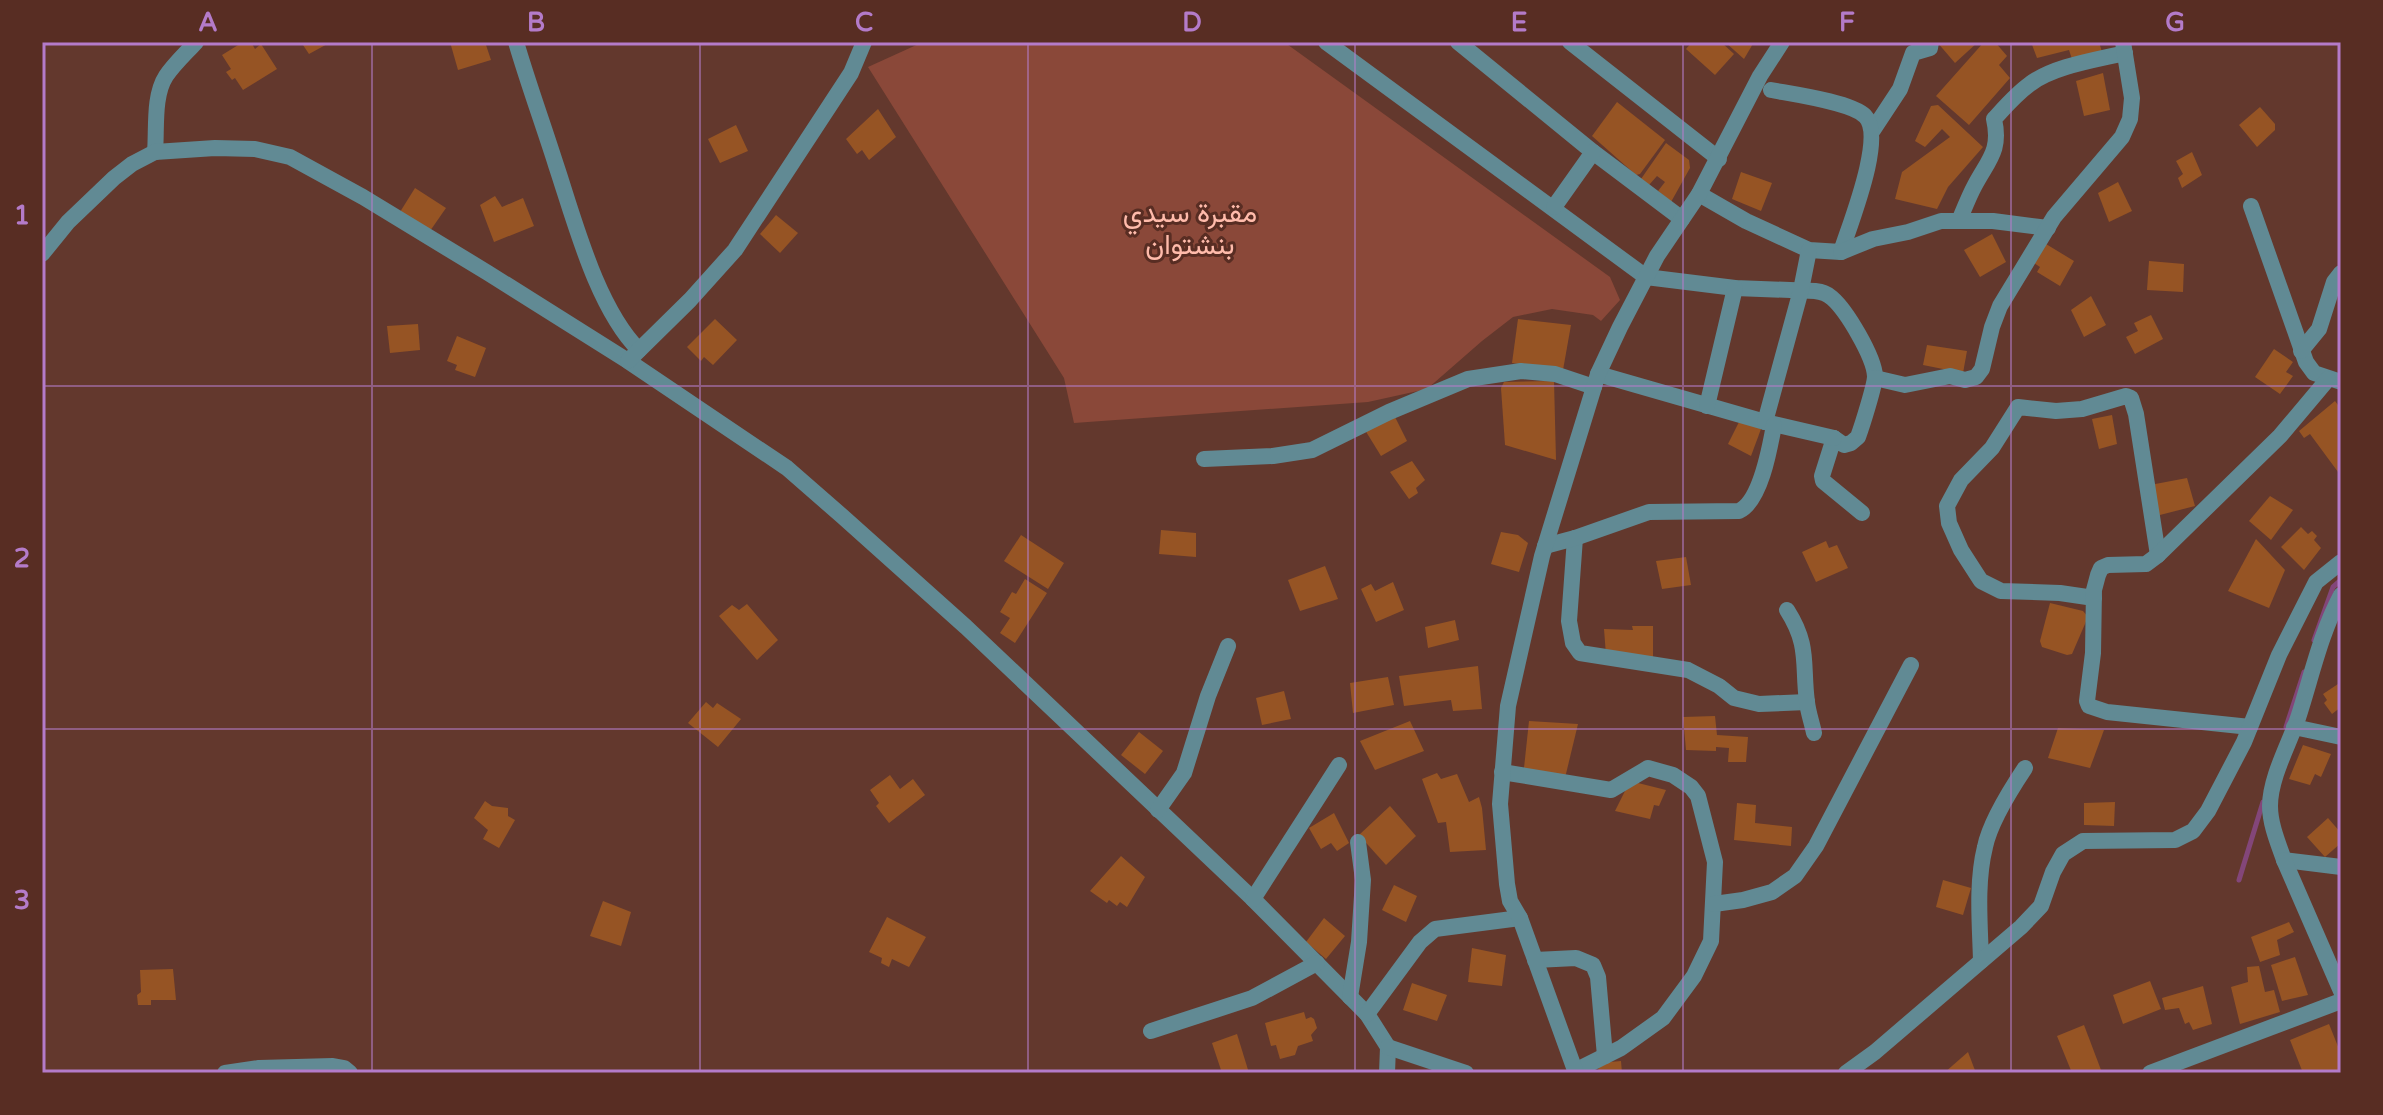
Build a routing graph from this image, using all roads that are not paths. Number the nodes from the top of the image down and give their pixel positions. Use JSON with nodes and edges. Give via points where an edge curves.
{"nodes":[{"id":1,"x":196,"y":42,"type":"edge"},
{"id":2,"x":516,"y":42,"type":"edge"},
{"id":3,"x":864,"y":42,"type":"edge"},
{"id":4,"x":1326,"y":42,"type":"edge"},
{"id":5,"x":1458,"y":42,"type":"edge"},
{"id":6,"x":1570,"y":42,"type":"edge"},
{"id":7,"x":1782,"y":42,"type":"edge"},
{"id":8,"x":1931,"y":42,"type":"edge"},
{"id":9,"x":2124,"y":48,"type":"edge"},
{"id":10,"x":1771,"y":90,"type":"dead end"},
{"id":11,"x":1873,"y":130,"type":"junction"},
{"id":12,"x":155,"y":152,"type":"junction"},
{"id":13,"x":1593,"y":152,"type":"junction"},
{"id":14,"x":1719,"y":159,"type":"junction"},
{"id":15,"x":1699,"y":194,"type":"junction"},
{"id":16,"x":2251,"y":206,"type":"dead end"},
{"id":17,"x":1554,"y":207,"type":"junction"},
{"id":18,"x":1682,"y":219,"type":"junction"},
{"id":19,"x":1959,"y":221,"type":"junction"},
{"id":20,"x":2048,"y":228,"type":"junction"},
{"id":21,"x":1809,"y":250,"type":"junction"},
{"id":22,"x":1841,"y":252,"type":"junction"},
{"id":23,"x":42,"y":254,"type":"edge"},
{"id":24,"x":2341,"y":273,"type":"edge"},
{"id":25,"x":1646,"y":277,"type":"junction"},
{"id":26,"x":1735,"y":288,"type":"junction"},
{"id":27,"x":1801,"y":290,"type":"junction"},
{"id":28,"x":2301,"y":351,"type":"junction"},
{"id":29,"x":634,"y":356,"type":"junction"},
{"id":30,"x":1875,"y":378,"type":"junction"},
{"id":31,"x":1596,"y":380,"type":"junction"},
{"id":32,"x":2335,"y":381,"type":"edge"},
{"id":33,"x":1707,"y":406,"type":"junction"},
{"id":34,"x":1769,"y":424,"type":"junction"},
{"id":35,"x":1834,"y":438,"type":"junction"},
{"id":36,"x":1204,"y":459,"type":"dead end"},
{"id":37,"x":1862,"y":513,"type":"dead end"},
{"id":38,"x":1575,"y":538,"type":"junction"},
{"id":39,"x":1545,"y":546,"type":"junction"},
{"id":40,"x":2158,"y":555,"type":"junction"},
{"id":41,"x":2341,"y":562,"type":"edge"},
{"id":42,"x":2341,"y":595,"type":"edge"},
{"id":43,"x":2094,"y":598,"type":"junction"},
{"id":44,"x":1787,"y":610,"type":"dead end"},
{"id":45,"x":1228,"y":646,"type":"dead end"},
{"id":46,"x":1911,"y":665,"type":"dead end"},
{"id":47,"x":1807,"y":702,"type":"junction"},
{"id":48,"x":2250,"y":727,"type":"junction"},
{"id":49,"x":2294,"y":727,"type":"junction"},
{"id":50,"x":1814,"y":733,"type":"dead end"},
{"id":51,"x":2341,"y":737,"type":"edge"},
{"id":52,"x":1339,"y":765,"type":"dead end"},
{"id":53,"x":2025,"y":768,"type":"dead end"},
{"id":54,"x":1502,"y":772,"type":"junction"},
{"id":55,"x":1158,"y":810,"type":"junction"},
{"id":56,"x":1358,"y":842,"type":"dead end"},
{"id":57,"x":2284,"y":860,"type":"junction"},
{"id":58,"x":2341,"y":867,"type":"edge"},
{"id":59,"x":1253,"y":899,"type":"junction"},
{"id":60,"x":1714,"y":904,"type":"junction"},
{"id":61,"x":1520,"y":918,"type":"junction"},
{"id":62,"x":1535,"y":960,"type":"junction"},
{"id":63,"x":1981,"y":961,"type":"junction"},
{"id":64,"x":1317,"y":963,"type":"junction"},
{"id":65,"x":2341,"y":991,"type":"edge"},
{"id":66,"x":1350,"y":997,"type":"junction"},
{"id":67,"x":2341,"y":1001,"type":"edge"},
{"id":68,"x":1367,"y":1014,"type":"junction"},
{"id":69,"x":1151,"y":1031,"type":"dead end"},
{"id":70,"x":1388,"y":1047,"type":"junction"},
{"id":71,"x":1605,"y":1056,"type":"junction"},
{"id":72,"x":1575,"y":1072,"type":"edge"},
{"id":73,"x":225,"y":1073,"type":"edge"},
{"id":74,"x":350,"y":1073,"type":"edge"},
{"id":75,"x":1387,"y":1073,"type":"edge"},
{"id":76,"x":1466,"y":1073,"type":"edge"},
{"id":77,"x":1846,"y":1073,"type":"edge"},
{"id":78,"x":2150,"y":1073,"type":"edge"}],
"edges":[{"from":1,"to":12,"type":"street","via":[[161,86]]},
{"from":2,"to":29,"type":"street","via":[[600,288]]},
{"from":3,"to":29,"type":"street","via":[[851,73],[735,250]]},
{"from":4,"to":17,"type":"street"},
{"from":5,"to":13,"type":"street"},
{"from":6,"to":14,"type":"street"},
{"from":7,"to":14,"type":"street"},
{"from":8,"to":11,"type":"street","via":[[1930,48],[1913,53],[1900,89]]},
{"from":9,"to":19,"type":"street","via":[[2032,82],[2011,100],[1994,119],[1993,156]]},
{"from":9,"to":20,"type":"street","via":[[2130,119],[2122,137]]},
{"from":10,"to":11,"type":"street","via":[[1848,106],[1866,116]]},
{"from":11,"to":22,"type":"street","via":[[1872,153]]},
{"from":12,"to":23,"type":"street","via":[[114,178]]},
{"from":12,"to":29,"type":"street","via":[[255,149],[290,157]]},
{"from":13,"to":17,"type":"street"},
{"from":13,"to":18,"type":"street"},
{"from":14,"to":15,"type":"street"},
{"from":15,"to":18,"type":"street"},
{"from":15,"to":21,"type":"street"},
{"from":16,"to":28,"type":"street"},
{"from":17,"to":25,"type":"street"},
{"from":18,"to":25,"type":"street"},
{"from":19,"to":20,"type":"street"},
{"from":19,"to":22,"type":"street","via":[[1941,221]]},
{"from":20,"to":30,"type":"street","via":[[2000,306],[1976,377],[1905,385]]},
{"from":21,"to":22,"type":"street"},
{"from":21,"to":27,"type":"street"},
{"from":24,"to":28,"type":"street","via":[[2319,329]]},
{"from":25,"to":26,"type":"street"},
{"from":25,"to":31,"type":"street"},
{"from":26,"to":27,"type":"street"},
{"from":26,"to":33,"type":"street"},
{"from":27,"to":30,"type":"street","via":[[1834,299],[1869,356]]},
{"from":27,"to":34,"type":"street"},
{"from":28,"to":32,"type":"street","via":[[2314,373]]},
{"from":29,"to":55,"type":"street","via":[[787,468],[966,627]]},
{"from":30,"to":35,"type":"street","via":[[1858,437],[1844,445]]},
{"from":31,"to":33,"type":"street"},
{"from":31,"to":36,"type":"street","via":[[1521,371],[1468,379],[1312,450]]},
{"from":31,"to":39,"type":"street"},
{"from":32,"to":40,"type":"street"},
{"from":33,"to":34,"type":"street"},
{"from":34,"to":35,"type":"street"},
{"from":34,"to":38,"type":"street","via":[[1769,452],[1746,508],[1649,512]]},
{"from":35,"to":37,"type":"street","via":[[1823,481]]},
{"from":38,"to":39,"type":"street"},
{"from":38,"to":47,"type":"street","via":[[1569,621],[1580,653],[1688,670],[1734,698],[1759,704]]},
{"from":39,"to":54,"type":"street","via":[[1508,706]]},
{"from":40,"to":43,"type":"street","via":[[2146,564],[2101,568]]},
{"from":40,"to":43,"type":"street","via":[[2131,398],[2082,409],[2018,407],[1992,448],[1961,480],[1947,506],[1949,523],[1981,581],[2001,591]]},
{"from":41,"to":48,"type":"street","via":[[2316,582]]},
{"from":42,"to":49,"type":"street","via":[[2324,628]]},
{"from":43,"to":48,"type":"street","via":[[2089,706]]},
{"from":44,"to":47,"type":"street","via":[[1804,646]]},
{"from":45,"to":55,"type":"street","via":[[1184,773]]},
{"from":46,"to":60,"type":"street","via":[[1795,876],[1772,892]]},
{"from":47,"to":50,"type":"street"},
{"from":48,"to":63,"type":"street","via":[[2193,831],[2175,840],[2083,841],[2063,854],[2041,906]]},
{"from":49,"to":51,"type":"street"},
{"from":49,"to":57,"type":"street","via":[[2270,805]]},
{"from":52,"to":59,"type":"street"},
{"from":53,"to":63,"type":"street","via":[[1985,845]]},
{"from":54,"to":60,"type":"street","via":[[1611,790],[1648,768],[1673,775],[1698,796],[1715,862]]},
{"from":54,"to":61,"type":"street","via":[[1507,884]]},
{"from":55,"to":59,"type":"street"},
{"from":56,"to":66,"type":"street","via":[[1363,880]]},
{"from":57,"to":58,"type":"street"},
{"from":57,"to":65,"type":"street"},
{"from":59,"to":64,"type":"street"},
{"from":60,"to":71,"type":"street","via":[[1711,941],[1680,997],[1663,1018]]},
{"from":61,"to":62,"type":"street"},
{"from":61,"to":68,"type":"street","via":[[1435,929]]},
{"from":62,"to":71,"type":"street","via":[[1576,958],[1593,965]]},
{"from":62,"to":72,"type":"street"},
{"from":63,"to":77,"type":"street"},
{"from":64,"to":66,"type":"street"},
{"from":64,"to":69,"type":"street","via":[[1252,998]]},
{"from":66,"to":68,"type":"street"},
{"from":67,"to":78,"type":"street"},
{"from":68,"to":70,"type":"street"},
{"from":70,"to":75,"type":"street"},
{"from":70,"to":76,"type":"street"},
{"from":71,"to":72,"type":"street"},
{"from":73,"to":74,"type":"street","via":[[333,1066]]}]}
